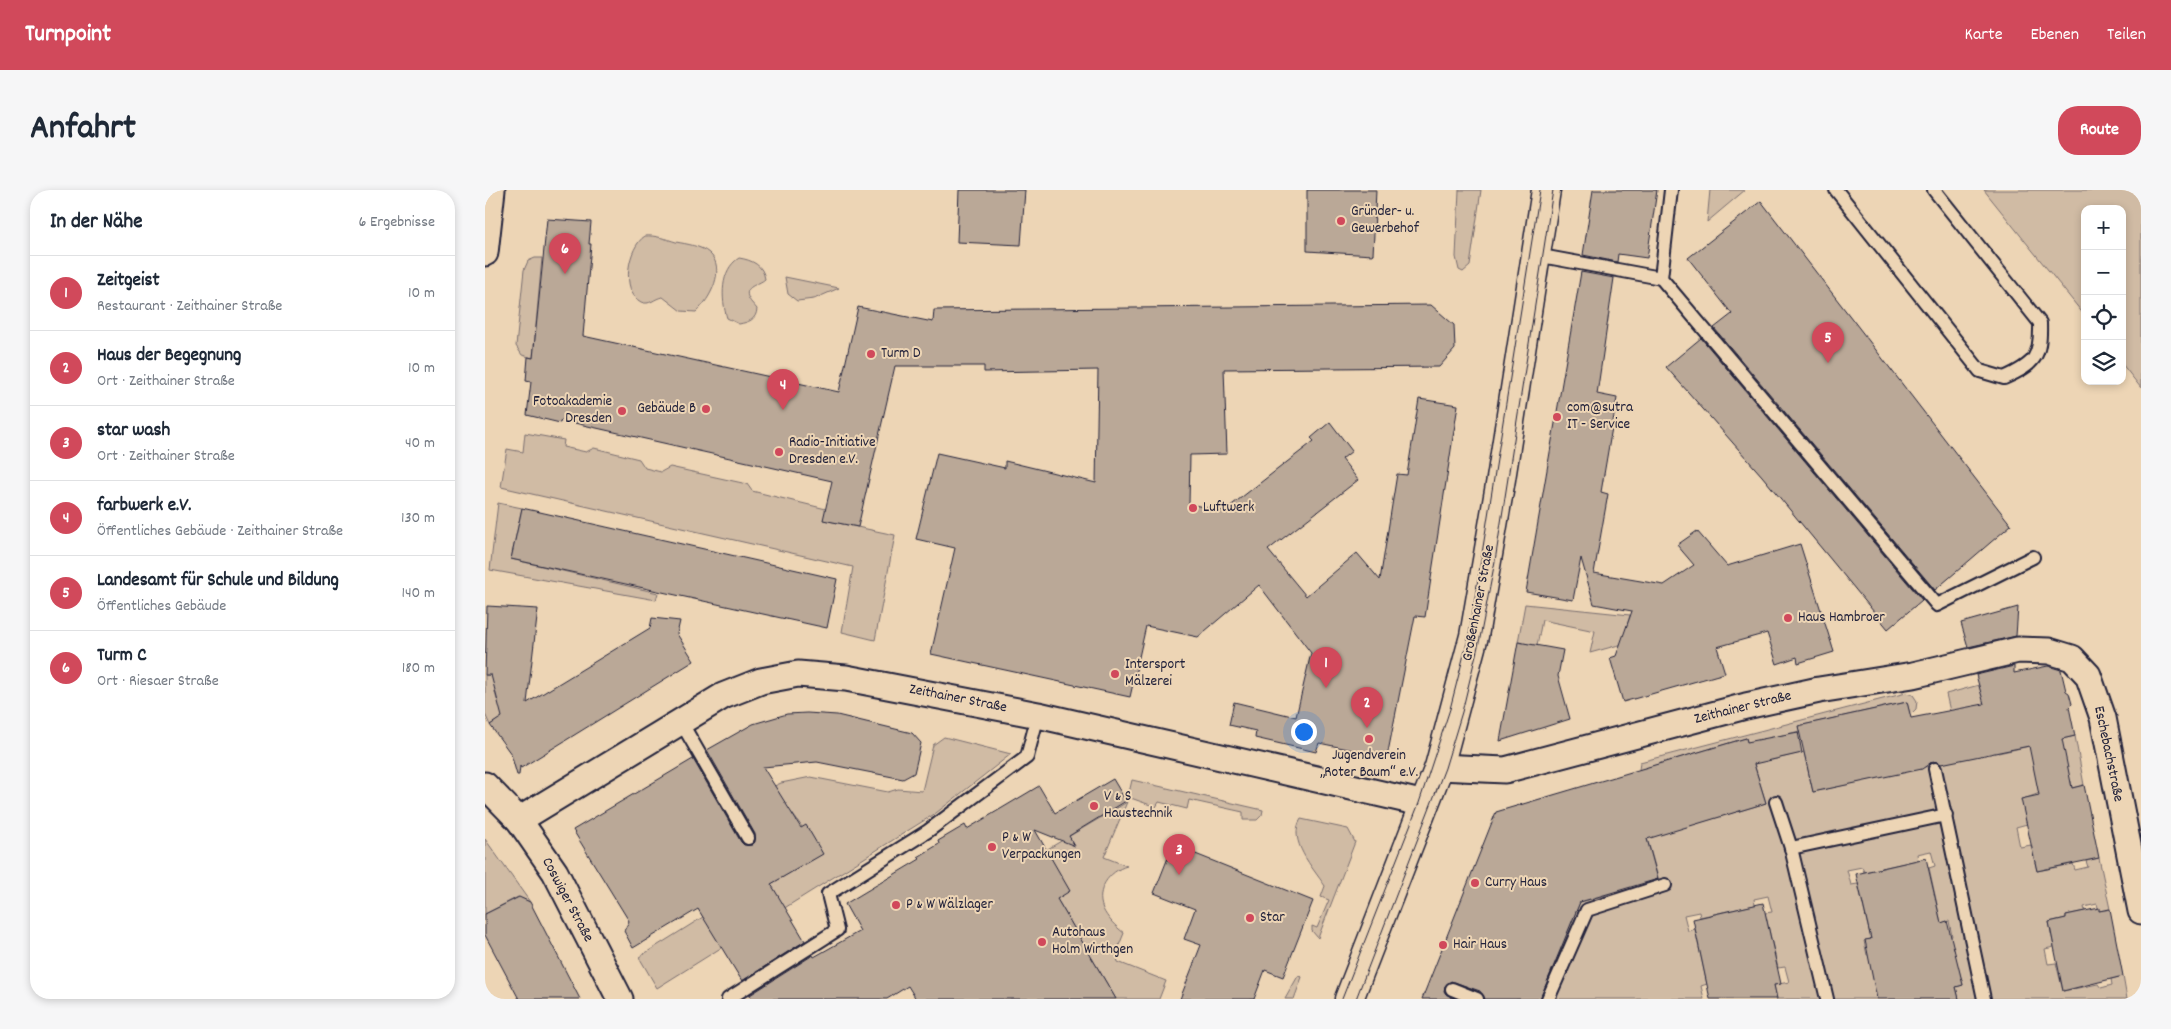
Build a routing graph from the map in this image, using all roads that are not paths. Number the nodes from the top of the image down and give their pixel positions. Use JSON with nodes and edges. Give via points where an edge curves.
{"nodes":[{"id":1,"x":492,"y":190,"type":"edge"},
{"id":2,"x":1545,"y":190,"type":"edge"},
{"id":3,"x":1671,"y":190,"type":"edge"},
{"id":4,"x":1836,"y":190,"type":"edge"},
{"id":5,"x":1935,"y":190,"type":"edge"},
{"id":6,"x":485,"y":253,"type":"edge"},
{"id":7,"x":1536,"y":255,"type":"junction"},
{"id":8,"x":1661,"y":278,"type":"junction"},
{"id":9,"x":2033,"y":557,"type":"dead end"},
{"id":10,"x":2049,"y":651,"type":"joint"},
{"id":11,"x":1038,"y":715,"type":"junction"},
{"id":12,"x":681,"y":722,"type":"junction"},
{"id":13,"x":1439,"y":767,"type":"junction"},
{"id":14,"x":1935,"y":769,"type":"dead end"},
{"id":15,"x":485,"y":785,"type":"edge"},
{"id":16,"x":1776,"y":802,"type":"dead end"},
{"id":17,"x":1425,"y":804,"type":"junction"},
{"id":18,"x":1945,"y":815,"type":"junction"},
{"id":19,"x":519,"y":820,"type":"junction"},
{"id":20,"x":748,"y":838,"type":"dead end"},
{"id":21,"x":1791,"y":848,"type":"junction"},
{"id":22,"x":1665,"y":885,"type":"dead end"},
{"id":23,"x":2141,"y":911,"type":"edge"},
{"id":24,"x":1452,"y":988,"type":"dead end"},
{"id":25,"x":620,"y":999,"type":"edge"},
{"id":26,"x":728,"y":999,"type":"edge"},
{"id":27,"x":1349,"y":999,"type":"edge"},
{"id":28,"x":1477,"y":999,"type":"edge"},
{"id":29,"x":1548,"y":999,"type":"edge"},
{"id":30,"x":1827,"y":999,"type":"edge"},
{"id":31,"x":1984,"y":999,"type":"edge"}],
"edges":[{"from":1,"to":6,"type":"street"},
{"from":2,"to":7,"type":"main road","name":"Großenhainer Straße"},
{"from":3,"to":8,"type":"lane"},
{"from":4,"to":5,"type":"lane","via":[[1980,371],[2004,378],[2026,368],[2040,347],[2040,323]]},
{"from":7,"to":8,"type":"lane"},
{"from":7,"to":13,"type":"main road","name":"Großenhainer Straße","via":[[1481,599],[1456,711]]},
{"from":8,"to":9,"type":"lane","via":[[1937,605]]},
{"from":10,"to":13,"type":"street","name":"Zeithainer Straße","via":[[2019,650],[1913,675],[1746,706],[1505,770]]},
{"from":10,"to":23,"type":"street","name":"Eschebachstraße","via":[[2072,658],[2088,674],[2103,718]]},
{"from":11,"to":12,"type":"street","name":"Zeithainer Straße","via":[[846,678],[798,674],[753,684],[723,696]]},
{"from":11,"to":17,"type":"street","name":"Zeithainer Straße"},
{"from":11,"to":26,"type":"lane","via":[[1027,757],[928,831],[828,894],[837,930]]},
{"from":12,"to":19,"type":"street","name":"Zeithainer Straße"},
{"from":12,"to":20,"type":"lane"},
{"from":13,"to":17,"type":"main road","name":"Großenhainer Straße"},
{"from":14,"to":18,"type":"lane"},
{"from":15,"to":19,"type":"street","name":"Coswiger Straße"},
{"from":16,"to":21,"type":"lane"},
{"from":17,"to":27,"type":"main road","name":"Großenhainer Straße"},
{"from":18,"to":21,"type":"lane"},
{"from":18,"to":31,"type":"lane"},
{"from":19,"to":25,"type":"street","name":"Coswiger Straße","via":[[555,872]]},
{"from":21,"to":30,"type":"lane"},
{"from":22,"to":29,"type":"lane","via":[[1587,910]]},
{"from":24,"to":28,"type":"lane"}]}
